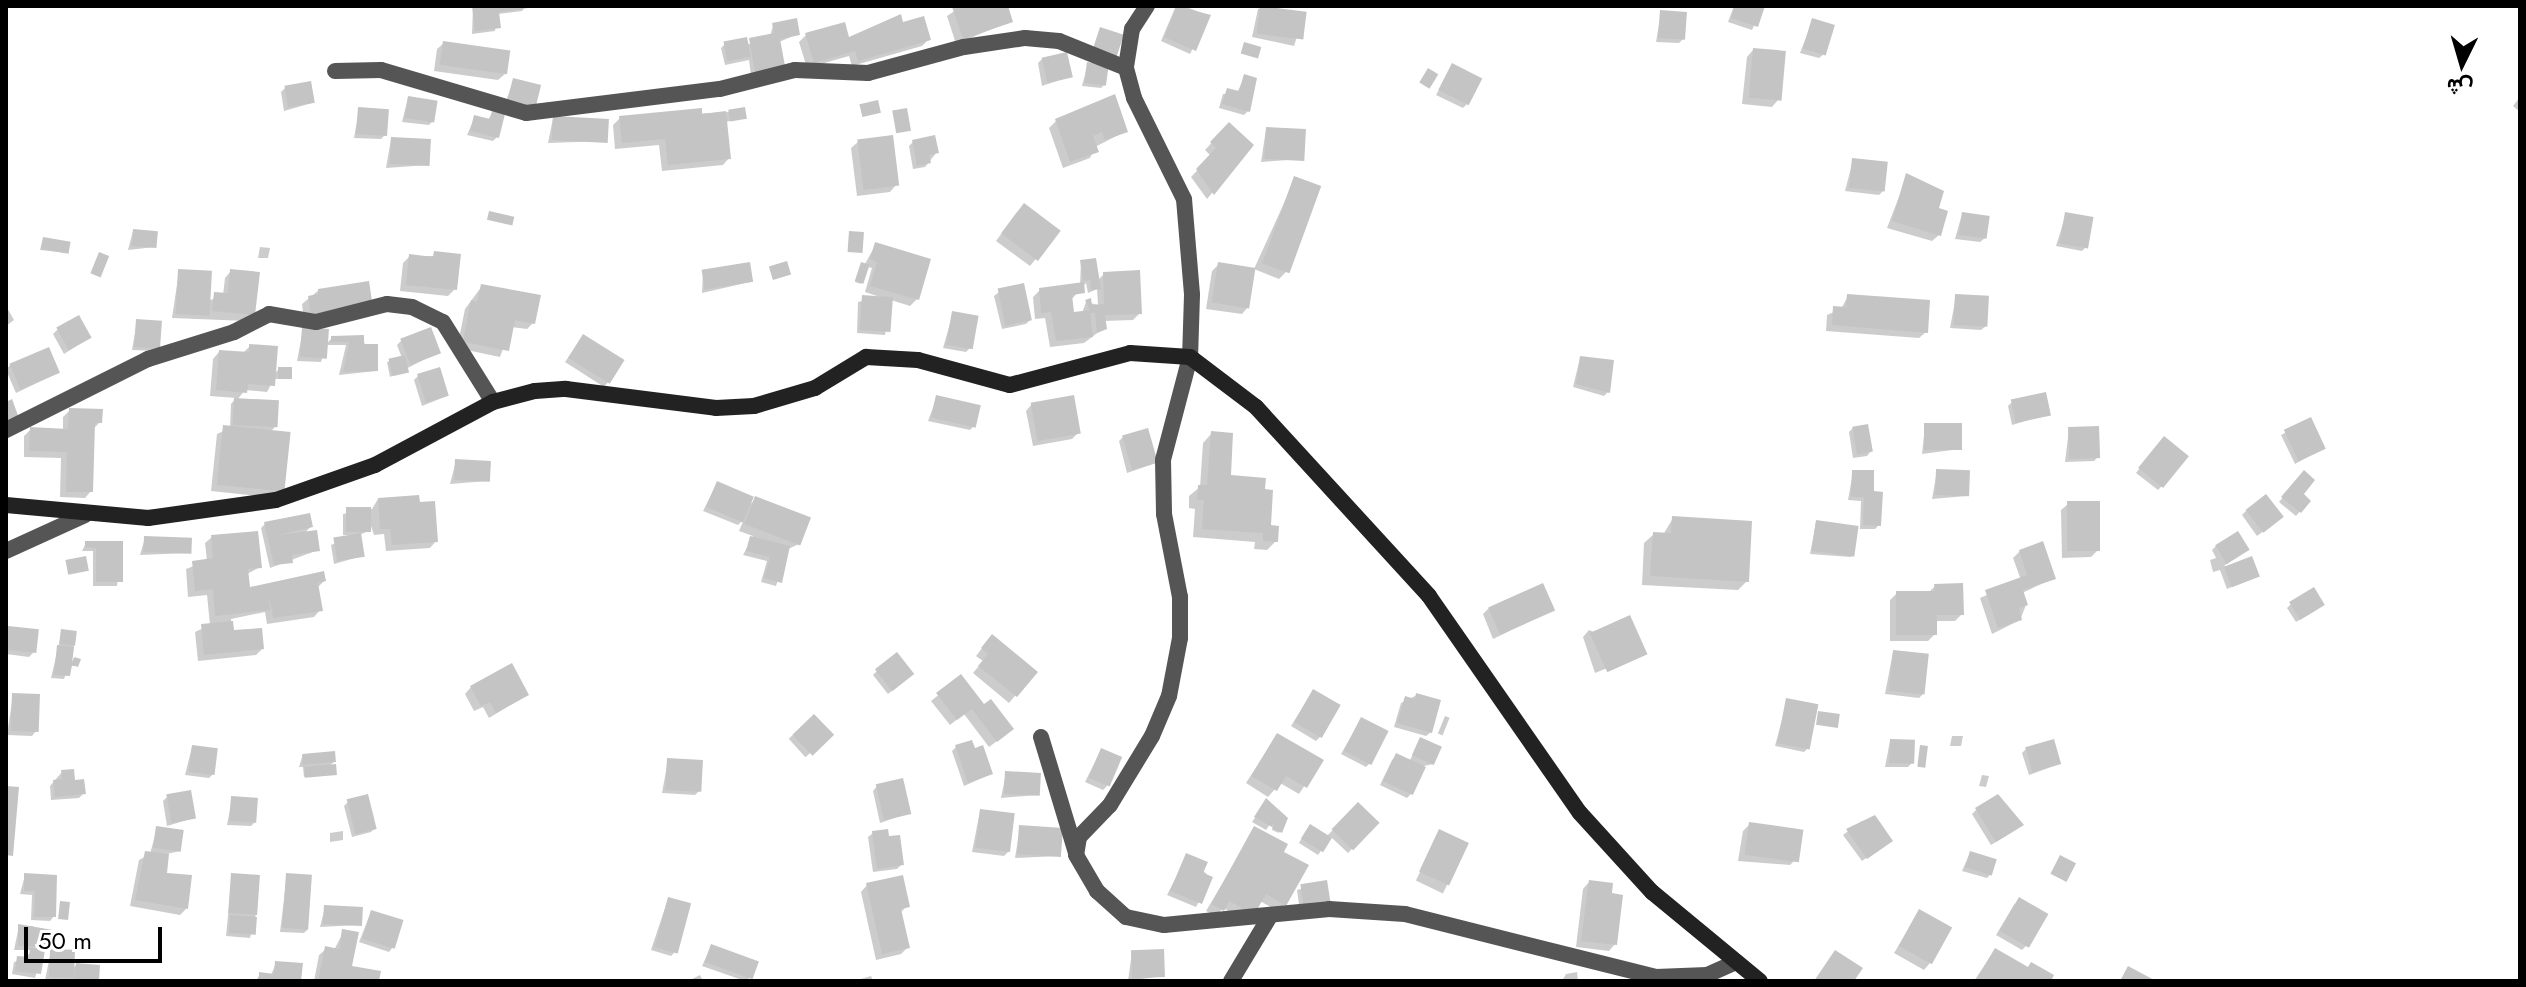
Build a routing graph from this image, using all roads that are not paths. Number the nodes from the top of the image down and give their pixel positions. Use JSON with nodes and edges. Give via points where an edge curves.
{"nodes":[{"id":1,"x":1147,"y":6,"type":"edge"},
{"id":2,"x":1126,"y":68,"type":"junction"},
{"id":3,"x":335,"y":71,"type":"dead end"},
{"id":4,"x":1190,"y":357,"type":"junction"},
{"id":5,"x":493,"y":402,"type":"junction"},
{"id":6,"x":6,"y":430,"type":"edge"},
{"id":7,"x":6,"y":505,"type":"edge"},
{"id":8,"x":85,"y":515,"type":"junction"},
{"id":9,"x":6,"y":551,"type":"edge"},
{"id":10,"x":1041,"y":737,"type":"dead end"},
{"id":11,"x":1076,"y":855,"type":"junction"},
{"id":12,"x":1270,"y":916,"type":"junction"},
{"id":13,"x":1736,"y":962,"type":"junction"},
{"id":14,"x":1231,"y":981,"type":"edge"},
{"id":15,"x":1760,"y":981,"type":"edge"}],
"edges":[{"from":1,"to":2,"type":"street","via":[[1132,29]]},
{"from":2,"to":3,"type":"street","via":[[1059,41],[1025,38],[964,47],[868,73],[795,70],[720,89],[526,113],[381,70]]},
{"from":2,"to":4,"type":"street","via":[[1134,98],[1184,199],[1192,295]]},
{"from":4,"to":5,"type":"main road","via":[[1130,353],[1010,385],[889,356],[866,357],[815,388],[754,406],[652,403],[566,389]]},
{"from":4,"to":11,"type":"street","via":[[1163,460],[1164,514],[1180,597],[1180,638],[1169,696],[1152,736],[1110,805],[1079,837]]},
{"from":4,"to":13,"type":"main road","via":[[1256,407],[1429,596],[1580,813],[1652,892]]},
{"from":5,"to":6,"type":"street","via":[[443,322],[412,307],[387,304],[316,322],[269,314],[234,332],[148,359]]},
{"from":5,"to":8,"type":"main road","via":[[375,465],[276,500],[191,515]]},
{"from":7,"to":8,"type":"main road"},
{"from":8,"to":9,"type":"street"},
{"from":10,"to":11,"type":"street"},
{"from":11,"to":12,"type":"street","via":[[1097,891],[1126,917],[1164,925]]},
{"from":12,"to":13,"type":"street","via":[[1329,909],[1405,914],[1656,977],[1707,975]]},
{"from":12,"to":14,"type":"street"},
{"from":13,"to":15,"type":"main road"}]}
